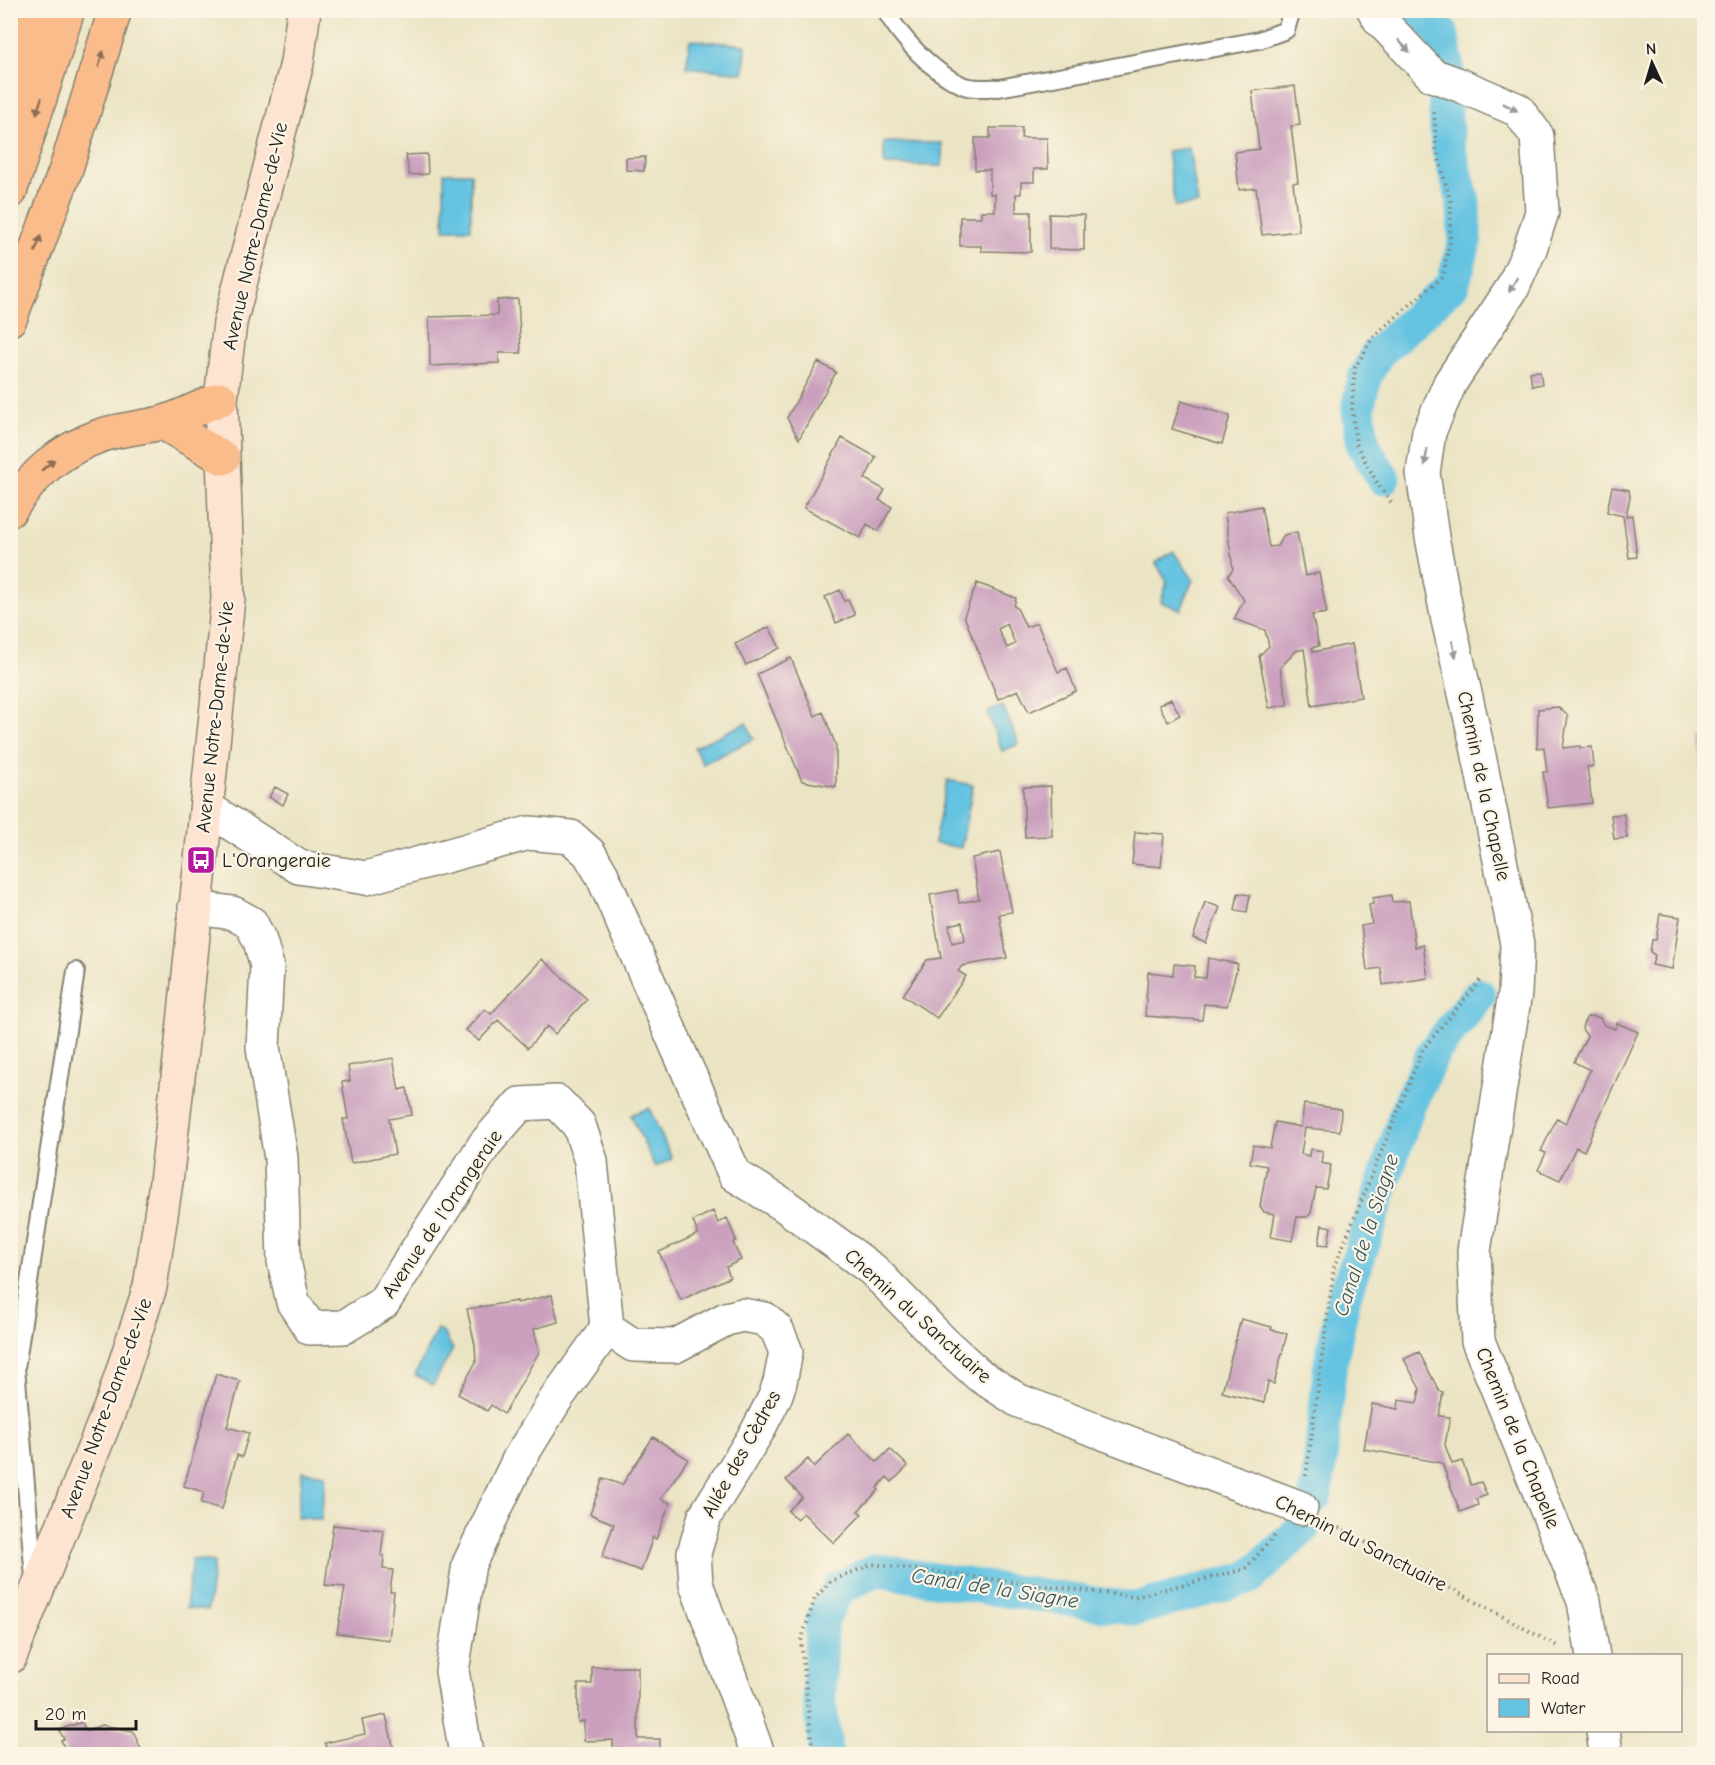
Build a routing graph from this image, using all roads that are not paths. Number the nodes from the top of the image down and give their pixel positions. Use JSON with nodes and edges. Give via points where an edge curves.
{"nodes":[{"id":1,"x":38,"y":10,"type":"edge"},
{"id":2,"x":68,"y":10,"type":"edge"},
{"id":3,"x":116,"y":10,"type":"edge"},
{"id":4,"x":304,"y":10,"type":"edge"},
{"id":5,"x":885,"y":10,"type":"edge"},
{"id":6,"x":1292,"y":10,"type":"edge"},
{"id":7,"x":1374,"y":10,"type":"edge"},
{"id":8,"x":10,"y":101,"type":"edge"},
{"id":9,"x":10,"y":192,"type":"edge"},
{"id":10,"x":10,"y":318,"type":"edge"},
{"id":11,"x":221,"y":399,"type":"junction"},
{"id":12,"x":163,"y":423,"type":"junction"},
{"id":13,"x":223,"y":458,"type":"junction"},
{"id":14,"x":10,"y":510,"type":"edge"},
{"id":15,"x":207,"y":808,"type":"junction"},
{"id":16,"x":195,"y":908,"type":"junction"},
{"id":17,"x":76,"y":971,"type":"dead end"},
{"id":18,"x":607,"y":1328,"type":"junction"},
{"id":19,"x":1301,"y":1508,"type":"road end"},
{"id":20,"x":35,"y":1594,"type":"junction"},
{"id":21,"x":1579,"y":1653,"type":"edge"},
{"id":22,"x":10,"y":1657,"type":"edge"},
{"id":23,"x":1603,"y":1732,"type":"edge"},
{"id":24,"x":466,"y":1755,"type":"edge"},
{"id":25,"x":758,"y":1755,"type":"edge"},
{"id":26,"x":1606,"y":1755,"type":"edge"}],
"edges":[{"from":1,"to":8,"type":"highway"},
{"from":2,"to":9,"type":"highway","one_way":true},
{"from":10,"to":3,"type":"highway","one_way":true,"via":[[66,169]]},
{"from":4,"to":11,"type":"main road","name":"Avenue Notre-Dame-de-Vie","via":[[297,63],[230,323]]},
{"from":5,"to":6,"type":"lane","via":[[928,64],[963,86],[999,88],[1259,40],[1286,30]]},
{"from":7,"to":21,"type":"street","name":"Chemin de la Chapelle","one_way":true,"via":[[1442,79],[1518,110],[1537,136],[1542,212],[1530,249],[1513,287],[1450,383],[1429,432],[1423,473],[1448,620],[1517,944],[1515,993],[1474,1251],[1478,1341],[1584,1601]]},
{"from":11,"to":12,"type":"highway"},
{"from":11,"to":13,"type":"main road","name":"Avenue Notre-Dame-de-Vie"},
{"from":12,"to":13,"type":"highway"},
{"from":14,"to":12,"type":"highway","one_way":true,"via":[[47,464],[71,449],[103,435]]},
{"from":13,"to":15,"type":"main road","name":"Avenue Notre-Dame-de-Vie","via":[[228,599]]},
{"from":15,"to":16,"type":"main road","name":"Avenue Notre-Dame-de-Vie"},
{"from":15,"to":19,"type":"street","name":"Chemin du Sanctuaire","via":[[299,867],[366,878],[529,833],[572,837],[589,853],[602,875],[735,1175],[784,1205],[873,1270],[979,1375],[1019,1401]]},
{"from":16,"to":18,"type":"street","name":"Avenue de l'Orangeraie","via":[[233,913],[251,923],[260,940],[267,966],[263,1047],[281,1158],[284,1261],[293,1302],[310,1328],[344,1327],[382,1303],[485,1144],[520,1104],[557,1102],[579,1125],[591,1161]]},
{"from":16,"to":20,"type":"main road","name":"Avenue Notre-Dame-de-Vie","via":[[167,1170],[150,1287],[112,1401]]},
{"from":17,"to":20,"type":"lane","via":[[16,1368]]},
{"from":18,"to":24,"type":"street","via":[[555,1399],[519,1459],[469,1564],[452,1671]]},
{"from":18,"to":25,"type":"street","name":"Allée des Cèdres","via":[[633,1345],[675,1346],[726,1318],[742,1315],[765,1319],[777,1330],[786,1352],[775,1397],[705,1516],[694,1553],[696,1584]]},
{"from":20,"to":22,"type":"main road","name":"Avenue Notre-Dame-de-Vie"},
{"from":23,"to":26,"type":"street"}]}
